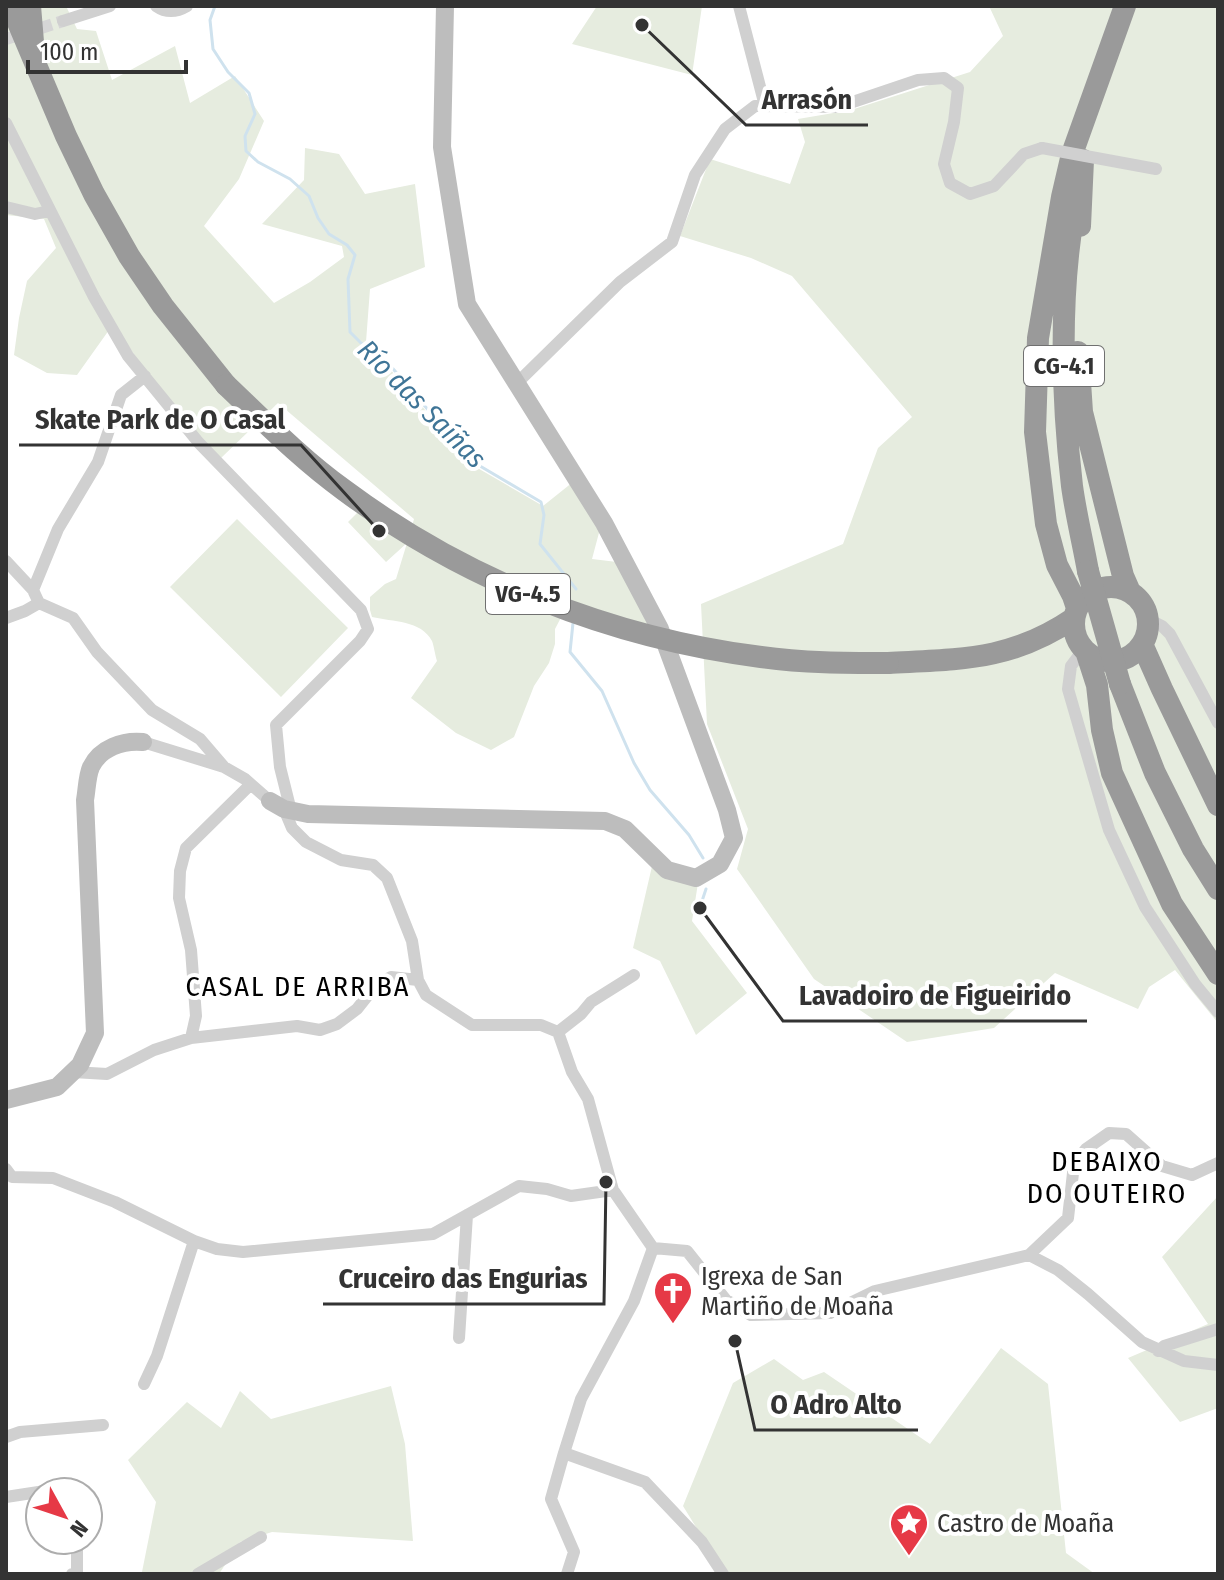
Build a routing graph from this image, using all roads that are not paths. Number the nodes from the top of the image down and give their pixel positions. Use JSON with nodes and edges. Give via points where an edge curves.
{"nodes":[{"id":1,"x":11,"y":6,"type":"edge"},
{"id":2,"x":23,"y":6,"type":"edge"},
{"id":3,"x":30,"y":6,"type":"edge"},
{"id":4,"x":110,"y":6,"type":"edge"},
{"id":5,"x":156,"y":6,"type":"edge"},
{"id":6,"x":187,"y":6,"type":"edge"},
{"id":7,"x":445,"y":6,"type":"edge"},
{"id":8,"x":739,"y":6,"type":"edge"},
{"id":9,"x":1125,"y":6,"type":"edge"},
{"id":10,"x":63,"y":21,"type":"tunnel mouth"},
{"id":11,"x":33,"y":43,"type":"junction"},
{"id":12,"x":1103,"y":70,"type":"junction"},
{"id":13,"x":48,"y":92,"type":"junction"},
{"id":14,"x":765,"y":106,"type":"junction"},
{"id":15,"x":6,"y":123,"type":"edge"},
{"id":16,"x":1083,"y":160,"type":"junction"},
{"id":17,"x":1156,"y":169,"type":"dead end"},
{"id":18,"x":6,"y":207,"type":"edge"},
{"id":19,"x":49,"y":211,"type":"junction"},
{"id":20,"x":145,"y":376,"type":"junction"},
{"id":21,"x":516,"y":384,"type":"junction"},
{"id":22,"x":6,"y":561,"type":"edge"},
{"id":23,"x":33,"y":590,"type":"junction"},
{"id":24,"x":1130,"y":592,"type":"junction"},
{"id":25,"x":39,"y":603,"type":"junction"},
{"id":26,"x":1075,"y":613,"type":"junction"},
{"id":27,"x":6,"y":618,"type":"edge"},
{"id":28,"x":1148,"y":619,"type":"junction"},
{"id":29,"x":1034,"y":642,"type":"junction"},
{"id":30,"x":1142,"y":644,"type":"junction"},
{"id":31,"x":1083,"y":648,"type":"junction"},
{"id":32,"x":1218,"y":723,"type":"edge"},
{"id":33,"x":143,"y":742,"type":"joint"},
{"id":34,"x":224,"y":767,"type":"junction"},
{"id":35,"x":250,"y":785,"type":"junction"},
{"id":36,"x":1218,"y":805,"type":"edge"},
{"id":37,"x":282,"y":807,"type":"junction"},
{"id":38,"x":1218,"y":889,"type":"edge"},
{"id":39,"x":1218,"y":974,"type":"edge"},
{"id":40,"x":634,"y":975,"type":"dead end"},
{"id":41,"x":418,"y":980,"type":"junction"},
{"id":42,"x":1218,"y":1012,"type":"edge"},
{"id":43,"x":558,"y":1032,"type":"junction"},
{"id":44,"x":191,"y":1038,"type":"junction"},
{"id":45,"x":73,"y":1072,"type":"junction"},
{"id":46,"x":6,"y":1100,"type":"edge"},
{"id":47,"x":1218,"y":1163,"type":"edge"},
{"id":48,"x":6,"y":1169,"type":"edge"},
{"id":49,"x":613,"y":1190,"type":"junction"},
{"id":50,"x":467,"y":1215,"type":"junction"},
{"id":51,"x":194,"y":1241,"type":"junction"},
{"id":52,"x":653,"y":1248,"type":"junction"},
{"id":53,"x":1029,"y":1255,"type":"junction"},
{"id":54,"x":1218,"y":1329,"type":"edge"},
{"id":55,"x":459,"y":1338,"type":"dead end"},
{"id":56,"x":1158,"y":1351,"type":"junction"},
{"id":57,"x":1218,"y":1365,"type":"edge"},
{"id":58,"x":144,"y":1384,"type":"dead end"},
{"id":59,"x":103,"y":1425,"type":"dead end"},
{"id":60,"x":6,"y":1437,"type":"edge"},
{"id":61,"x":564,"y":1453,"type":"junction"},
{"id":62,"x":261,"y":1537,"type":"dead end"},
{"id":63,"x":77,"y":1556,"type":"edge"},
{"id":64,"x":72,"y":1574,"type":"edge"},
{"id":65,"x":198,"y":1574,"type":"edge"},
{"id":66,"x":567,"y":1574,"type":"edge"},
{"id":67,"x":723,"y":1574,"type":"edge"}],
"edges":[{"from":1,"to":13,"type":"highway"},
{"from":2,"to":11,"type":"highway","number":"VG-4.5"},
{"from":3,"to":11,"type":"highway"},
{"from":4,"to":10,"type":"street"},
{"from":5,"to":6,"type":"street","via":[[168,11]]},
{"from":7,"to":21,"type":"street","via":[[442,147],[467,304]]},
{"from":8,"to":14,"type":"street"},
{"from":9,"to":12,"type":"highway","number":"CG-4.1"},
{"from":11,"to":13,"type":"highway","number":"VG-4.5"},
{"from":12,"to":16,"type":"highway","number":"CG-4.1"},
{"from":12,"to":26,"type":"highway","via":[[1068,168],[1038,338],[1035,432],[1046,524]]},
{"from":13,"to":29,"type":"highway","number":"VG-4.5","bridge":true,"via":[[129,256],[226,385],[355,498],[440,552],[595,620],[722,651],[888,663],[982,657]]},
{"from":14,"to":17,"type":"street","bridge":true,"via":[[838,107],[918,80],[944,78],[958,88],[944,164],[950,183],[970,194],[994,186],[1024,154],[1042,148]]},
{"from":14,"to":21,"type":"street","via":[[755,106],[725,129],[695,175],[672,242],[620,282]]},
{"from":15,"to":19,"type":"street"},
{"from":16,"to":24,"type":"highway","via":[[1075,315],[1082,412]]},
{"from":16,"to":38,"type":"highway","number":"CG-4.1","bridge":true,"via":[[1065,295],[1064,394],[1072,488],[1088,571],[1120,684],[1155,773]]},
{"from":18,"to":19,"type":"street","via":[[35,214]]},
{"from":19,"to":20,"type":"street","via":[[128,356]]},
{"from":20,"to":23,"type":"street","via":[[121,395],[98,462],[58,529]]},
{"from":20,"to":37,"type":"street","via":[[199,443],[361,610],[368,629],[276,725]]},
{"from":21,"to":37,"type":"street","via":[[604,523],[660,629],[727,810],[734,838],[720,864],[696,878],[667,870],[625,829],[605,821],[308,814]]},
{"from":22,"to":23,"type":"street"},
{"from":23,"to":25,"type":"street"},
{"from":24,"to":26,"type":"highway","via":[[1100,589],[1083,599]]},
{"from":24,"to":28,"type":"highway"},
{"from":25,"to":27,"type":"street"},
{"from":25,"to":34,"type":"street","via":[[73,618],[152,710],[200,739]]},
{"from":26,"to":29,"type":"highway"},
{"from":26,"to":31,"type":"highway","via":[[1074,630]]},
{"from":28,"to":30,"type":"highway"},
{"from":28,"to":32,"type":"street","via":[[1170,634]]},
{"from":29,"to":31,"type":"highway","via":[[1057,639]]},
{"from":30,"to":31,"type":"highway","via":[[1111,662],[1098,660]]},
{"from":30,"to":36,"type":"highway"},
{"from":31,"to":39,"type":"highway","via":[[1097,685],[1112,773],[1172,904]]},
{"from":31,"to":42,"type":"street","via":[[1071,666],[1068,689],[1109,830],[1145,907]]},
{"from":33,"to":34,"type":"street"},
{"from":33,"to":45,"type":"street","via":[[109,748],[90,769],[85,800],[95,1033]]},
{"from":34,"to":35,"type":"street"},
{"from":35,"to":37,"type":"street"},
{"from":35,"to":44,"type":"street","via":[[186,848],[180,871],[196,1016]]},
{"from":37,"to":41,"type":"street","via":[[306,842],[341,860],[373,865],[387,878],[412,941]]},
{"from":40,"to":43,"type":"street","via":[[591,1002]]},
{"from":41,"to":43,"type":"street","via":[[426,995],[472,1025],[541,1025]]},
{"from":41,"to":44,"type":"street","via":[[391,977],[337,1024],[320,1030],[297,1026]]},
{"from":43,"to":49,"type":"street","via":[[588,1099]]},
{"from":44,"to":45,"type":"street","via":[[107,1074]]},
{"from":45,"to":46,"type":"street","via":[[57,1087]]},
{"from":47,"to":53,"type":"street","via":[[1192,1175],[1162,1166],[1126,1134],[1109,1133],[1074,1164],[1068,1218]]},
{"from":48,"to":51,"type":"street","via":[[12,1177],[53,1178],[103,1197]]},
{"from":49,"to":50,"type":"street","via":[[571,1196],[519,1186]]},
{"from":49,"to":52,"type":"street"},
{"from":50,"to":51,"type":"street","via":[[433,1234],[243,1252]]},
{"from":50,"to":55,"type":"street"},
{"from":51,"to":58,"type":"street"},
{"from":52,"to":53,"type":"street","via":[[687,1251],[726,1300],[750,1317],[830,1313],[875,1291]]},
{"from":52,"to":61,"type":"street","via":[[634,1301],[581,1399]]},
{"from":53,"to":56,"type":"street","via":[[1058,1270]]},
{"from":54,"to":56,"type":"street"},
{"from":56,"to":57,"type":"street"},
{"from":59,"to":60,"type":"street"},
{"from":61,"to":66,"type":"street","via":[[551,1499],[574,1552]]},
{"from":61,"to":67,"type":"street","via":[[645,1482],[702,1542]]},
{"from":62,"to":65,"type":"street"},
{"from":63,"to":64,"type":"street","via":[[77,1572]]}]}
